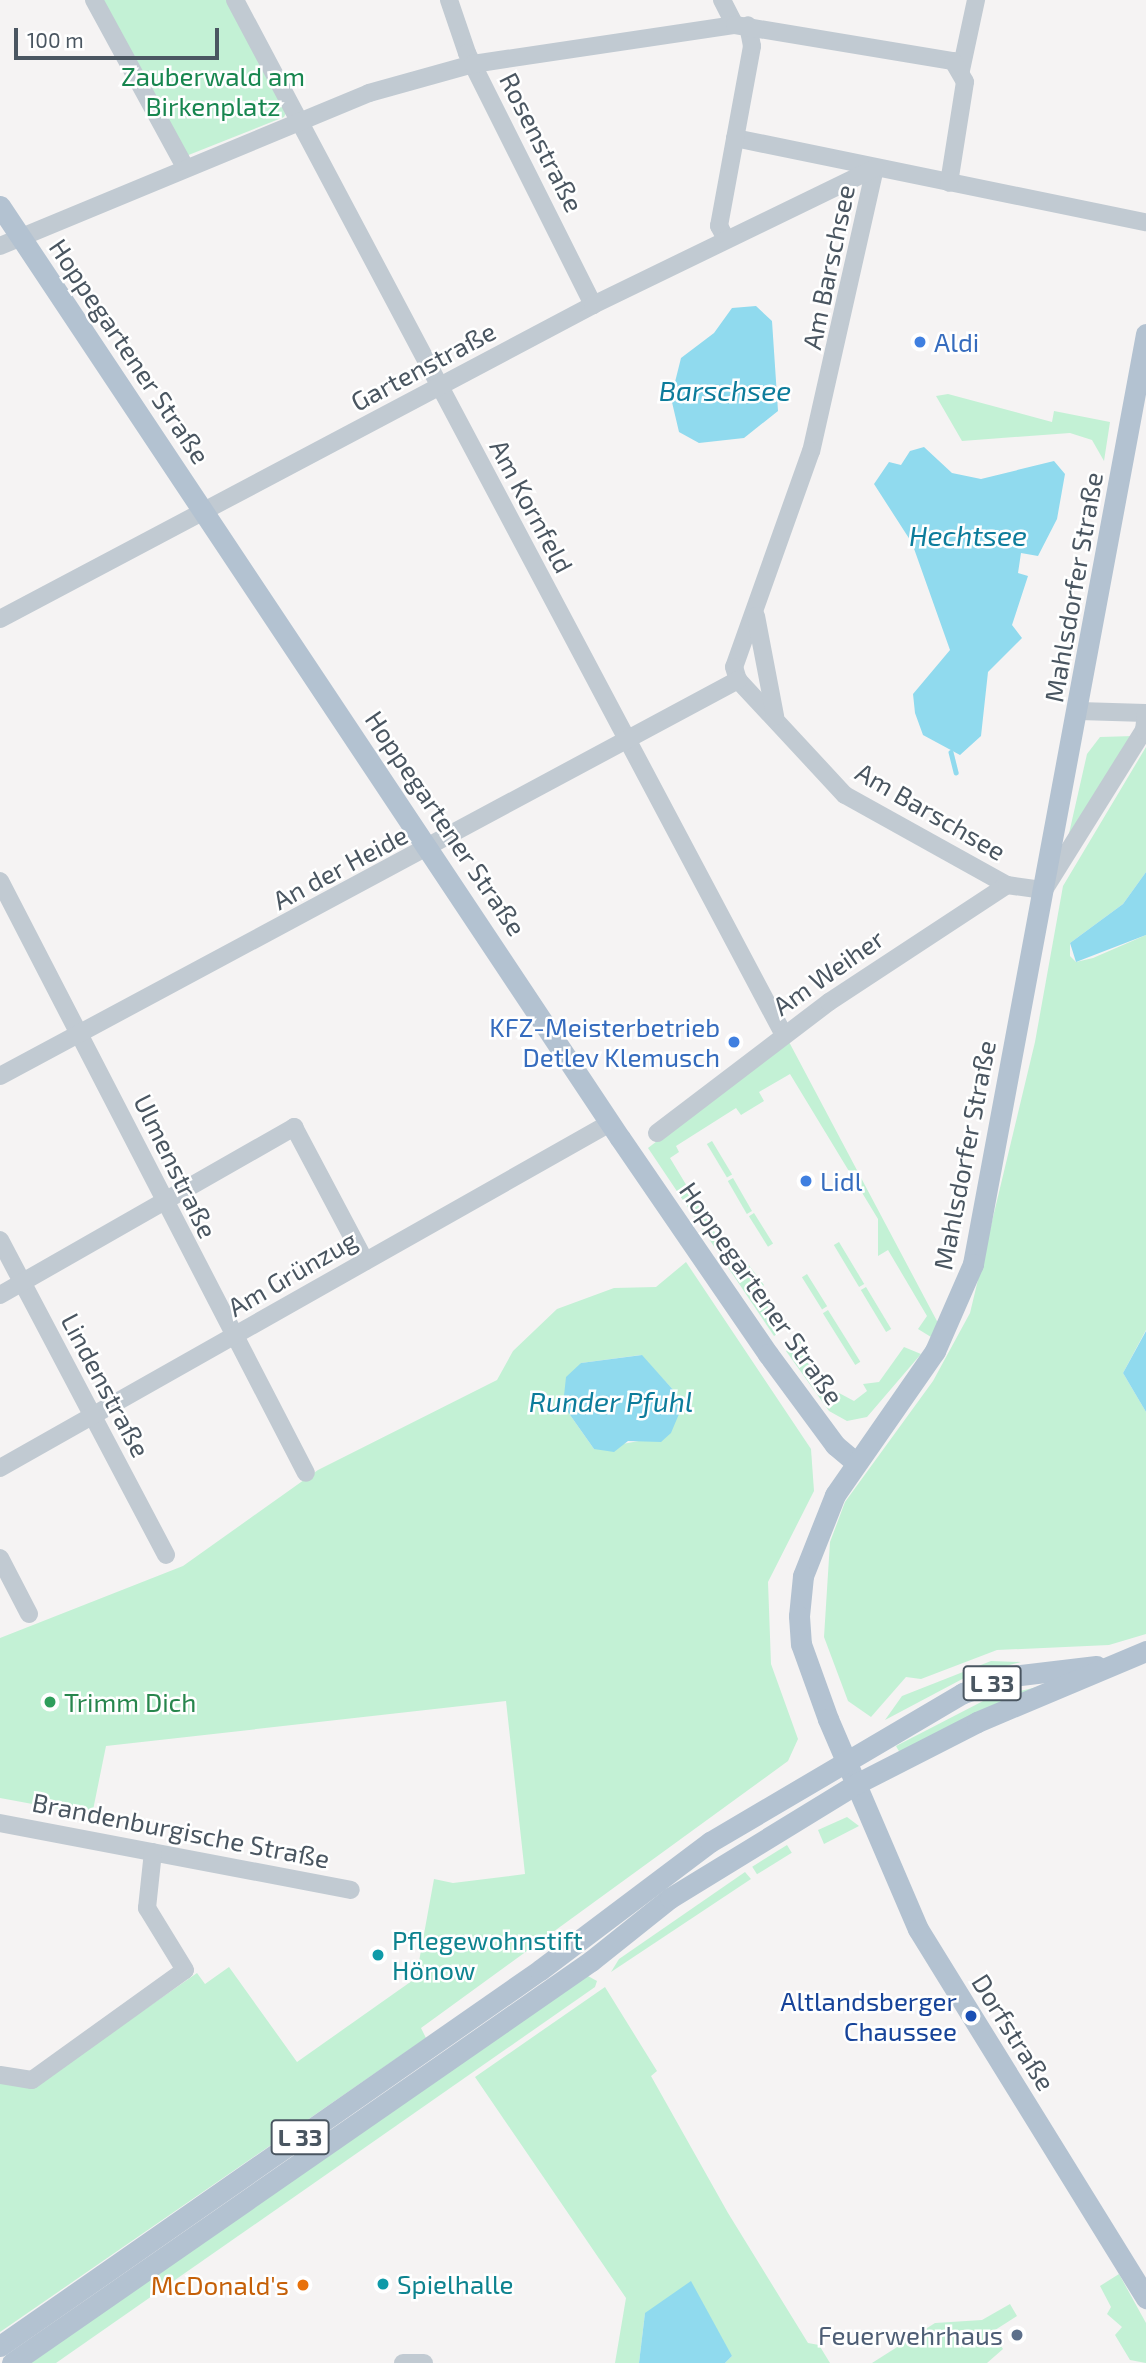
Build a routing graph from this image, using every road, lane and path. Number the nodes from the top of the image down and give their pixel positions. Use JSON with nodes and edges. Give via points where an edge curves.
{"nodes":[{"id":1,"x":94,"y":0,"type":"edge"},
{"id":2,"x":236,"y":0,"type":"edge"},
{"id":3,"x":449,"y":0,"type":"edge"},
{"id":4,"x":722,"y":0,"type":"edge"},
{"id":5,"x":976,"y":0,"type":"edge"},
{"id":6,"x":742,"y":25,"type":"junction"},
{"id":7,"x":473,"y":64,"type":"junction"},
{"id":8,"x":961,"y":70,"type":"junction"},
{"id":9,"x":299,"y":120,"type":"junction"},
{"id":10,"x":735,"y":138,"type":"junction"},
{"id":11,"x":185,"y":167,"type":"junction"},
{"id":12,"x":875,"y":168,"type":"junction"},
{"id":13,"x":950,"y":183,"type":"junction"},
{"id":14,"x":0,"y":206,"type":"edge"},
{"id":15,"x":1146,"y":222,"type":"edge"},
{"id":16,"x":21,"y":237,"type":"junction"},
{"id":17,"x":726,"y":239,"type":"junction"},
{"id":18,"x":0,"y":246,"type":"edge"},
{"id":19,"x":593,"y":305,"type":"junction"},
{"id":20,"x":1146,"y":334,"type":"edge"},
{"id":21,"x":439,"y":388,"type":"junction"},
{"id":22,"x":204,"y":513,"type":"junction"},
{"id":23,"x":756,"y":617,"type":"junction"},
{"id":24,"x":0,"y":619,"type":"edge"},
{"id":25,"x":738,"y":680,"type":"junction"},
{"id":26,"x":1079,"y":711,"type":"junction"},
{"id":27,"x":1146,"y":713,"type":"edge"},
{"id":28,"x":775,"y":716,"type":"junction"},
{"id":29,"x":625,"y":738,"type":"junction"},
{"id":30,"x":430,"y":849,"type":"junction"},
{"id":31,"x":0,"y":881,"type":"edge"},
{"id":32,"x":1007,"y":885,"type":"junction"},
{"id":33,"x":1044,"y":890,"type":"junction"},
{"id":34,"x":79,"y":1034,"type":"junction"},
{"id":35,"x":784,"y":1035,"type":"junction"},
{"id":36,"x":0,"y":1076,"type":"edge"},
{"id":37,"x":610,"y":1123,"type":"junction"},
{"id":38,"x":657,"y":1133,"type":"dead end"},
{"id":39,"x":165,"y":1202,"type":"junction"},
{"id":40,"x":0,"y":1240,"type":"edge"},
{"id":41,"x":365,"y":1261,"type":"junction"},
{"id":42,"x":23,"y":1282,"type":"junction"},
{"id":43,"x":0,"y":1295,"type":"edge"},
{"id":44,"x":233,"y":1336,"type":"junction"},
{"id":45,"x":94,"y":1416,"type":"junction"},
{"id":46,"x":855,"y":1462,"type":"junction"},
{"id":47,"x":0,"y":1468,"type":"edge"},
{"id":48,"x":306,"y":1473,"type":"dead end"},
{"id":49,"x":166,"y":1555,"type":"dead end"},
{"id":50,"x":0,"y":1558,"type":"edge"},
{"id":51,"x":29,"y":1614,"type":"dead end"},
{"id":52,"x":1146,"y":1651,"type":"edge"},
{"id":53,"x":1109,"y":1665,"type":"junction"},
{"id":54,"x":845,"y":1758,"type":"junction"},
{"id":55,"x":856,"y":1784,"type":"junction"},
{"id":56,"x":0,"y":1823,"type":"edge"},
{"id":57,"x":153,"y":1852,"type":"junction"},
{"id":58,"x":351,"y":1889,"type":"dead end"},
{"id":59,"x":0,"y":2075,"type":"edge"},
{"id":60,"x":1146,"y":2298,"type":"edge"},
{"id":61,"x":0,"y":2346,"type":"edge"},
{"id":62,"x":12,"y":2363,"type":"edge"},
{"id":63,"x":403,"y":2363,"type":"edge"},
{"id":64,"x":424,"y":2363,"type":"edge"}],
"edges":[{"from":1,"to":11,"type":"street"},
{"from":2,"to":9,"type":"street","name":"Am Kornfeld"},
{"from":3,"to":7,"type":"street","name":"Rosenstraße"},
{"from":4,"to":6,"type":"street"},
{"from":5,"to":8,"type":"street"},
{"from":6,"to":7,"type":"street"},
{"from":6,"to":8,"type":"street","via":[[953,61]]},
{"from":6,"to":10,"type":"street","via":[[752,46]]},
{"from":7,"to":9,"type":"street"},
{"from":7,"to":19,"type":"street","name":"Rosenstraße"},
{"from":8,"to":13,"type":"street","via":[[965,82]]},
{"from":9,"to":11,"type":"street"},
{"from":9,"to":21,"type":"street","name":"Am Kornfeld"},
{"from":10,"to":12,"type":"street","via":[[862,159]]},
{"from":10,"to":17,"type":"street","via":[[719,226]]},
{"from":11,"to":16,"type":"street"},
{"from":12,"to":13,"type":"street"},
{"from":12,"to":17,"type":"street","name":"Gartenstraße"},
{"from":12,"to":23,"type":"street","name":"Am Barschsee","via":[[821,416]]},
{"from":13,"to":15,"type":"street"},
{"from":14,"to":16,"type":"main road","name":"Hoppegartener Straße"},
{"from":16,"to":18,"type":"street"},
{"from":16,"to":22,"type":"main road","name":"Hoppegartener Straße"},
{"from":17,"to":19,"type":"street","name":"Gartenstraße"},
{"from":19,"to":21,"type":"street","name":"Gartenstraße"},
{"from":20,"to":26,"type":"main road","name":"Mahlsdorfer Straße"},
{"from":21,"to":22,"type":"street","name":"Gartenstraße"},
{"from":21,"to":29,"type":"street","name":"Am Kornfeld"},
{"from":22,"to":24,"type":"street","name":"Gartenstraße"},
{"from":22,"to":30,"type":"main road","name":"Hoppegartener Straße"},
{"from":23,"to":25,"type":"street","name":"Am Barschsee","via":[[734,667]]},
{"from":23,"to":28,"type":"street","name":"Am Barschsee"},
{"from":25,"to":28,"type":"street","name":"Am Barschsee"},
{"from":25,"to":29,"type":"street","name":"An der Heide"},
{"from":26,"to":27,"type":"street"},
{"from":26,"to":33,"type":"main road","name":"Mahlsdorfer Straße"},
{"from":27,"to":33,"type":"street","name":"Mahlsdorfer Straße","via":[[1144,730]]},
{"from":28,"to":32,"type":"street","name":"Am Barschsee","via":[[858,804]]},
{"from":29,"to":30,"type":"street","name":"An der Heide"},
{"from":29,"to":35,"type":"street","name":"Am Kornfeld"},
{"from":30,"to":34,"type":"street","name":"An der Heide"},
{"from":30,"to":37,"type":"main road","name":"Hoppegartener Straße"},
{"from":31,"to":34,"type":"street","name":"Ulmenstraße"},
{"from":32,"to":33,"type":"street"},
{"from":32,"to":35,"type":"street","name":"Am Weiher"},
{"from":33,"to":46,"type":"main road","name":"Mahlsdorfer Straße","via":[[967,1283],[935,1351]]},
{"from":34,"to":36,"type":"street","name":"An der Heide"},
{"from":34,"to":39,"type":"street","name":"Ulmenstraße"},
{"from":35,"to":38,"type":"street","name":"Am Weiher"},
{"from":37,"to":41,"type":"street","name":"Am Grünzug"},
{"from":37,"to":46,"type":"main road","name":"Hoppegartener Straße","via":[[768,1354],[835,1445]]},
{"from":39,"to":41,"type":"street","via":[[295,1127]]},
{"from":39,"to":42,"type":"street"},
{"from":39,"to":44,"type":"street","name":"Ulmenstraße"},
{"from":40,"to":42,"type":"street","name":"Lindenstraße"},
{"from":41,"to":44,"type":"street","name":"Am Grünzug"},
{"from":42,"to":43,"type":"street"},
{"from":42,"to":45,"type":"street","name":"Lindenstraße"},
{"from":44,"to":45,"type":"street","name":"Am Grünzug"},
{"from":44,"to":48,"type":"street","name":"Ulmenstraße"},
{"from":45,"to":47,"type":"street","name":"Am Grünzug"},
{"from":45,"to":49,"type":"street","name":"Lindenstraße"},
{"from":46,"to":54,"type":"main road","name":"Mahlsdorfer Straße","via":[[823,1520],[803,1576],[799,1616],[800,1644]]},
{"from":50,"to":51,"type":"street"},
{"from":52,"to":53,"type":"main road","number":"L 33"},
{"from":53,"to":54,"type":"main road","number":"L 33","via":[[1012,1676],[963,1693]]},
{"from":53,"to":55,"type":"main road","number":"L 33","via":[[977,1722]]},
{"from":54,"to":55,"type":"main road","name":"Dorfstraße"},
{"from":54,"to":61,"type":"main road","number":"L 33","via":[[710,1842],[540,1970]]},
{"from":55,"to":60,"type":"main road","name":"Dorfstraße","via":[[918,1929]]},
{"from":55,"to":62,"type":"main road","number":"L 33","via":[[670,1898],[591,1961]]},
{"from":56,"to":57,"type":"street","name":"Brandenburgische Straße"},
{"from":57,"to":58,"type":"street","name":"Brandenburgische Straße"},
{"from":57,"to":59,"type":"street","via":[[147,1908],[185,1970],[32,2080]]},
{"from":63,"to":64,"type":"street"}]}
